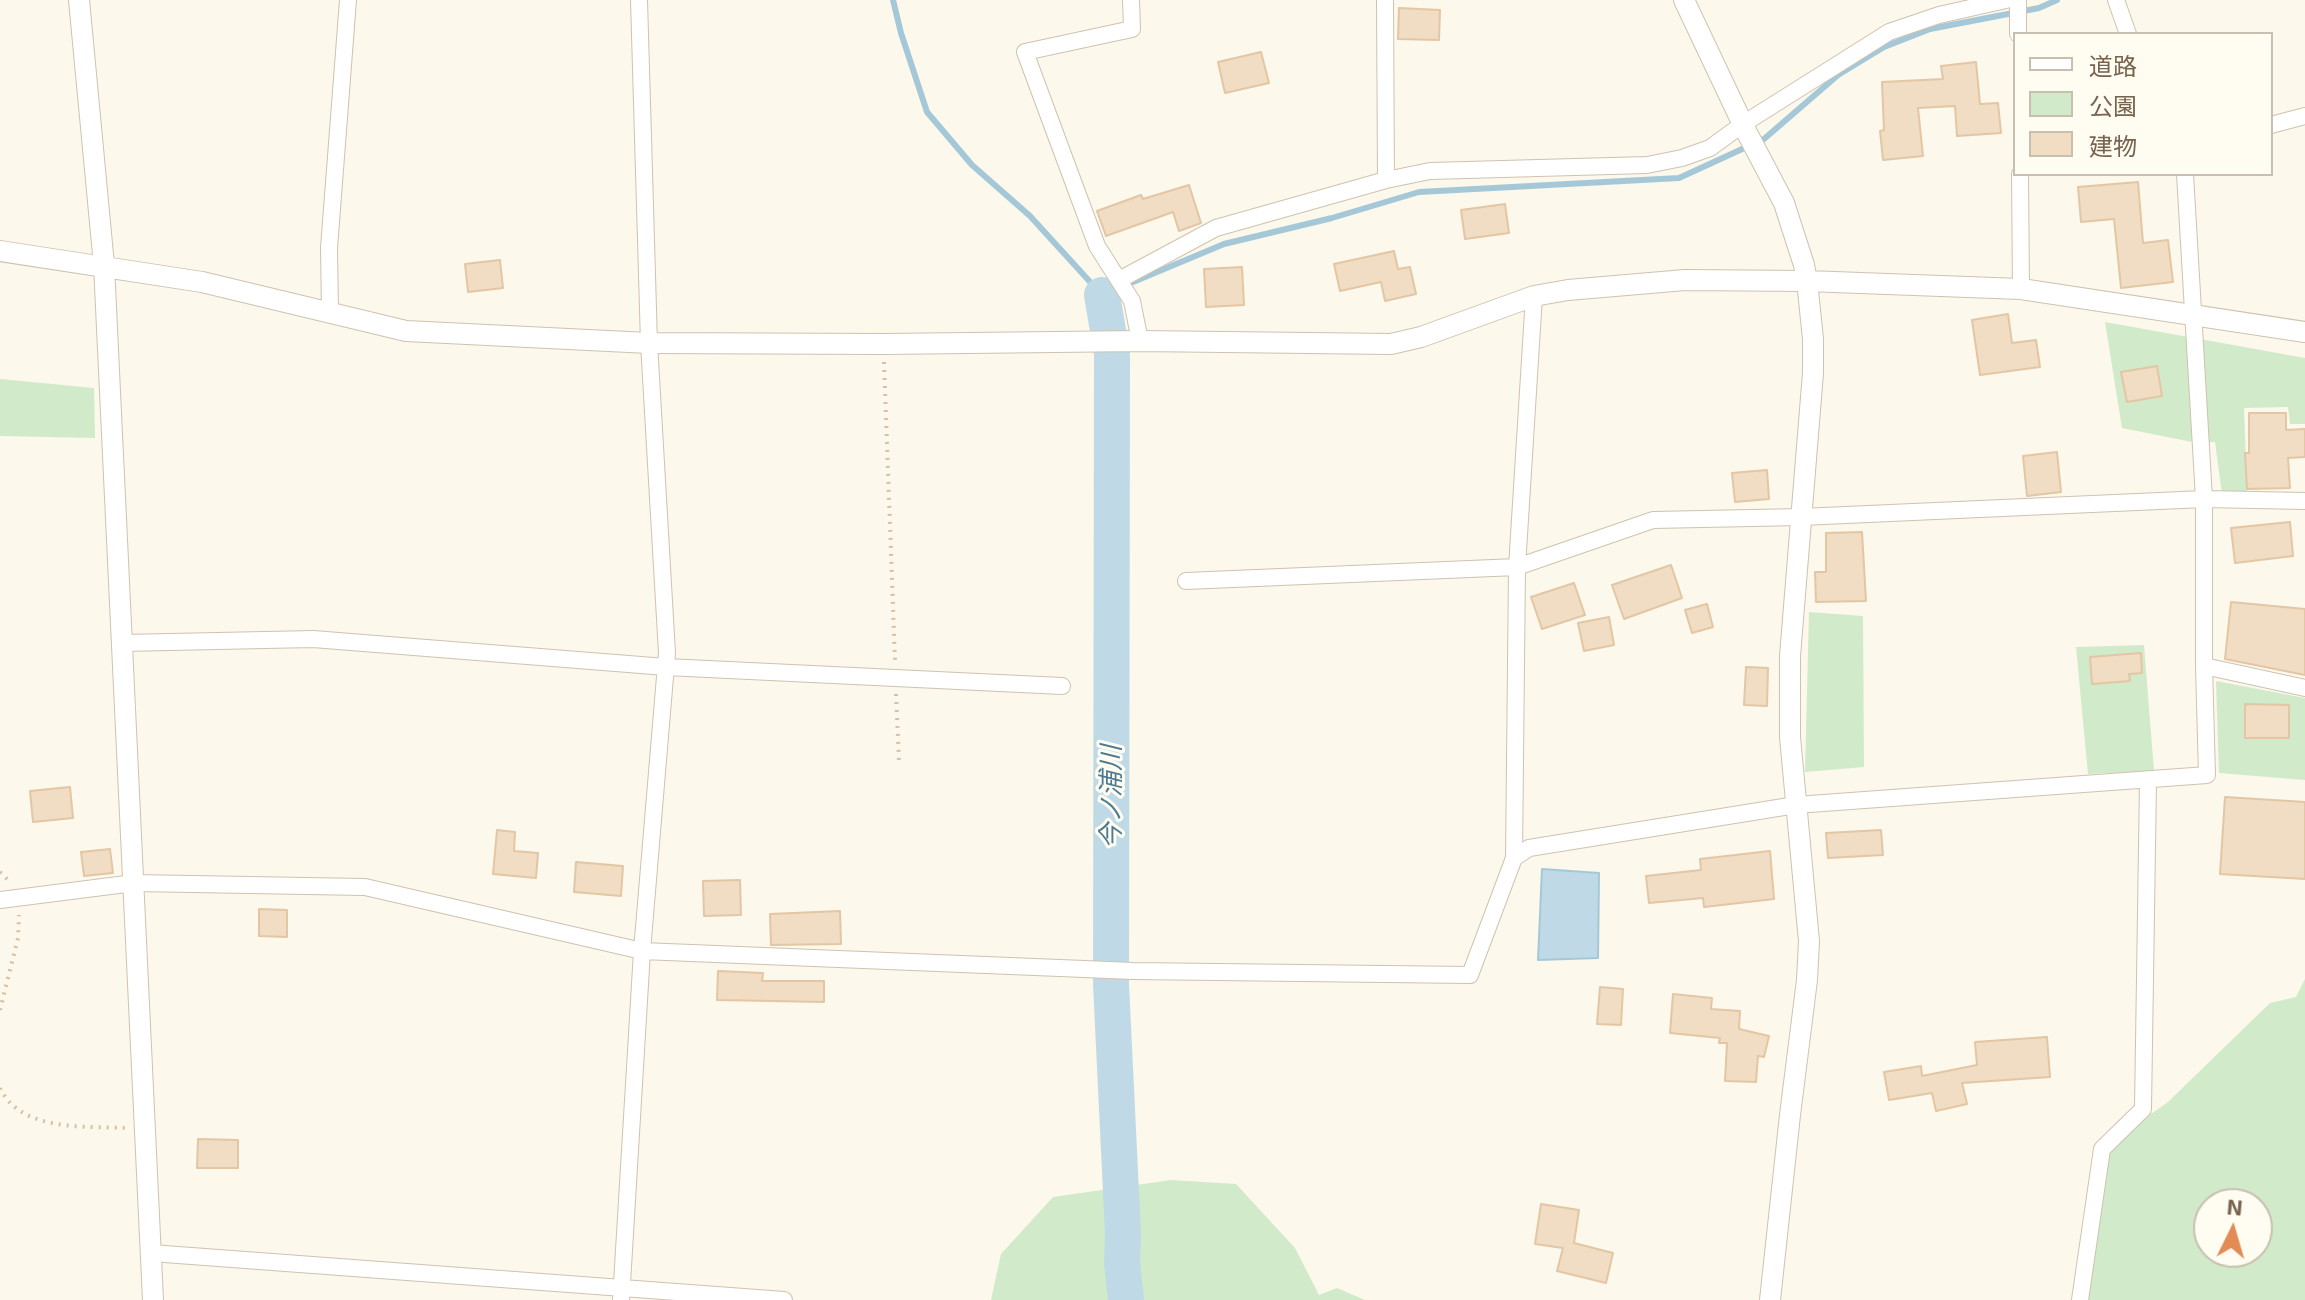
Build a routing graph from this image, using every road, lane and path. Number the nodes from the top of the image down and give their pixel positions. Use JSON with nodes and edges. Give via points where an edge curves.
{"nodes":[{"id":1,"x":79,"y":0,"type":"edge"},
{"id":2,"x":348,"y":0,"type":"edge"},
{"id":3,"x":639,"y":0,"type":"edge"},
{"id":4,"x":1131,"y":0,"type":"edge"},
{"id":5,"x":1385,"y":0,"type":"edge"},
{"id":6,"x":1684,"y":0,"type":"edge"},
{"id":7,"x":2006,"y":0,"type":"edge"},
{"id":8,"x":2018,"y":0,"type":"edge"},
{"id":9,"x":2116,"y":0,"type":"edge"},
{"id":10,"x":2018,"y":32,"type":"edge"},
{"id":11,"x":2127,"y":32,"type":"edge"},
{"id":12,"x":2305,"y":116,"type":"edge"},
{"id":13,"x":1743,"y":124,"type":"junction"},
{"id":14,"x":2273,"y":124,"type":"edge"},
{"id":15,"x":2020,"y":176,"type":"edge"},
{"id":16,"x":2185,"y":176,"type":"edge"},
{"id":17,"x":1386,"y":180,"type":"junction"},
{"id":18,"x":0,"y":251,"type":"edge"},
{"id":19,"x":104,"y":265,"type":"junction"},
{"id":20,"x":1119,"y":280,"type":"junction"},
{"id":21,"x":1807,"y":281,"type":"junction"},
{"id":22,"x":2021,"y":289,"type":"junction"},
{"id":23,"x":1534,"y":296,"type":"junction"},
{"id":24,"x":330,"y":312,"type":"junction"},
{"id":25,"x":2193,"y":315,"type":"junction"},
{"id":26,"x":2305,"y":332,"type":"edge"},
{"id":27,"x":1140,"y":341,"type":"junction"},
{"id":28,"x":649,"y":343,"type":"junction"},
{"id":29,"x":883,"y":344,"type":"junction"},
{"id":30,"x":2204,"y":499,"type":"junction"},
{"id":31,"x":2305,"y":501,"type":"edge"},
{"id":32,"x":1801,"y":517,"type":"junction"},
{"id":33,"x":1517,"y":567,"type":"junction"},
{"id":34,"x":1186,"y":581,"type":"dead end"},
{"id":35,"x":122,"y":643,"type":"junction"},
{"id":36,"x":2204,"y":666,"type":"junction"},
{"id":37,"x":666,"y":667,"type":"junction"},
{"id":38,"x":895,"y":679,"type":"junction"},
{"id":39,"x":1062,"y":686,"type":"dead end"},
{"id":40,"x":2305,"y":688,"type":"edge"},
{"id":41,"x":899,"y":760,"type":"dead end"},
{"id":42,"x":2148,"y":781,"type":"junction"},
{"id":43,"x":1796,"y":805,"type":"junction"},
{"id":44,"x":1514,"y":858,"type":"junction"},
{"id":45,"x":134,"y":883,"type":"junction"},
{"id":46,"x":21,"y":897,"type":"junction"},
{"id":47,"x":0,"y":900,"type":"edge"},
{"id":48,"x":642,"y":951,"type":"junction"},
{"id":49,"x":0,"y":1010,"type":"edge"},
{"id":50,"x":0,"y":1088,"type":"edge"},
{"id":51,"x":144,"y":1129,"type":"junction"},
{"id":52,"x":151,"y":1253,"type":"junction"},
{"id":53,"x":622,"y":1295,"type":"edge"},
{"id":54,"x":153,"y":1300,"type":"edge"},
{"id":55,"x":784,"y":1300,"type":"edge"},
{"id":56,"x":1770,"y":1300,"type":"edge"},
{"id":57,"x":2080,"y":1300,"type":"edge"}],
"edges":[{"from":1,"to":19,"type":"street"},
{"from":2,"to":24,"type":"street","via":[[329,248]]},
{"from":3,"to":28,"type":"street"},
{"from":4,"to":20,"type":"street","via":[[1132,29],[1025,52],[1097,246]]},
{"from":5,"to":17,"type":"street"},
{"from":6,"to":13,"type":"street"},
{"from":7,"to":13,"type":"street","via":[[1889,32]]},
{"from":8,"to":10,"type":"street"},
{"from":9,"to":11,"type":"street"},
{"from":12,"to":14,"type":"street"},
{"from":13,"to":17,"type":"street","via":[[1710,148],[1647,165],[1430,171]]},
{"from":13,"to":21,"type":"street","via":[[1784,203]]},
{"from":15,"to":22,"type":"street"},
{"from":16,"to":25,"type":"street"},
{"from":17,"to":20,"type":"street","via":[[1216,228]]},
{"from":18,"to":19,"type":"street"},
{"from":19,"to":24,"type":"street"},
{"from":19,"to":35,"type":"street"},
{"from":20,"to":27,"type":"street","via":[[1132,301]]},
{"from":21,"to":22,"type":"street"},
{"from":21,"to":23,"type":"street","via":[[1685,280]]},
{"from":21,"to":32,"type":"street","via":[[1813,373]]},
{"from":22,"to":25,"type":"street"},
{"from":23,"to":27,"type":"street","via":[[1391,344]]},
{"from":23,"to":33,"type":"street"},
{"from":24,"to":28,"type":"street","via":[[406,331]]},
{"from":25,"to":26,"type":"street"},
{"from":25,"to":30,"type":"street"},
{"from":27,"to":29,"type":"street"},
{"from":28,"to":29,"type":"street"},
{"from":28,"to":37,"type":"street"},
{"from":29,"to":38,"type":"path"},
{"from":30,"to":31,"type":"street"},
{"from":30,"to":32,"type":"street"},
{"from":30,"to":36,"type":"street"},
{"from":32,"to":33,"type":"street","via":[[1653,520]]},
{"from":32,"to":43,"type":"street","via":[[1790,656]]},
{"from":33,"to":34,"type":"street"},
{"from":33,"to":44,"type":"street"},
{"from":35,"to":37,"type":"street","via":[[313,639]]},
{"from":35,"to":45,"type":"street"},
{"from":36,"to":40,"type":"street"},
{"from":36,"to":42,"type":"street","via":[[2207,775]]},
{"from":37,"to":38,"type":"street"},
{"from":37,"to":48,"type":"street"},
{"from":38,"to":39,"type":"street"},
{"from":38,"to":41,"type":"path"},
{"from":42,"to":43,"type":"street"},
{"from":42,"to":57,"type":"street","via":[[2143,1109],[2102,1149]]},
{"from":43,"to":44,"type":"street","via":[[1529,848]]},
{"from":43,"to":56,"type":"street","via":[[1809,941],[1807,980]]},
{"from":44,"to":48,"type":"street","via":[[1470,975],[1133,971]]},
{"from":45,"to":46,"type":"street"},
{"from":45,"to":48,"type":"street","via":[[365,887]]},
{"from":45,"to":51,"type":"street"},
{"from":46,"to":47,"type":"street"},
{"from":46,"to":49,"type":"path","via":[[18,938]]},
{"from":48,"to":53,"type":"street"},
{"from":50,"to":51,"type":"path","via":[[6,1100],[48,1123]]},
{"from":51,"to":52,"type":"street"},
{"from":52,"to":53,"type":"street"},
{"from":52,"to":54,"type":"street"},
{"from":53,"to":55,"type":"street"}]}
